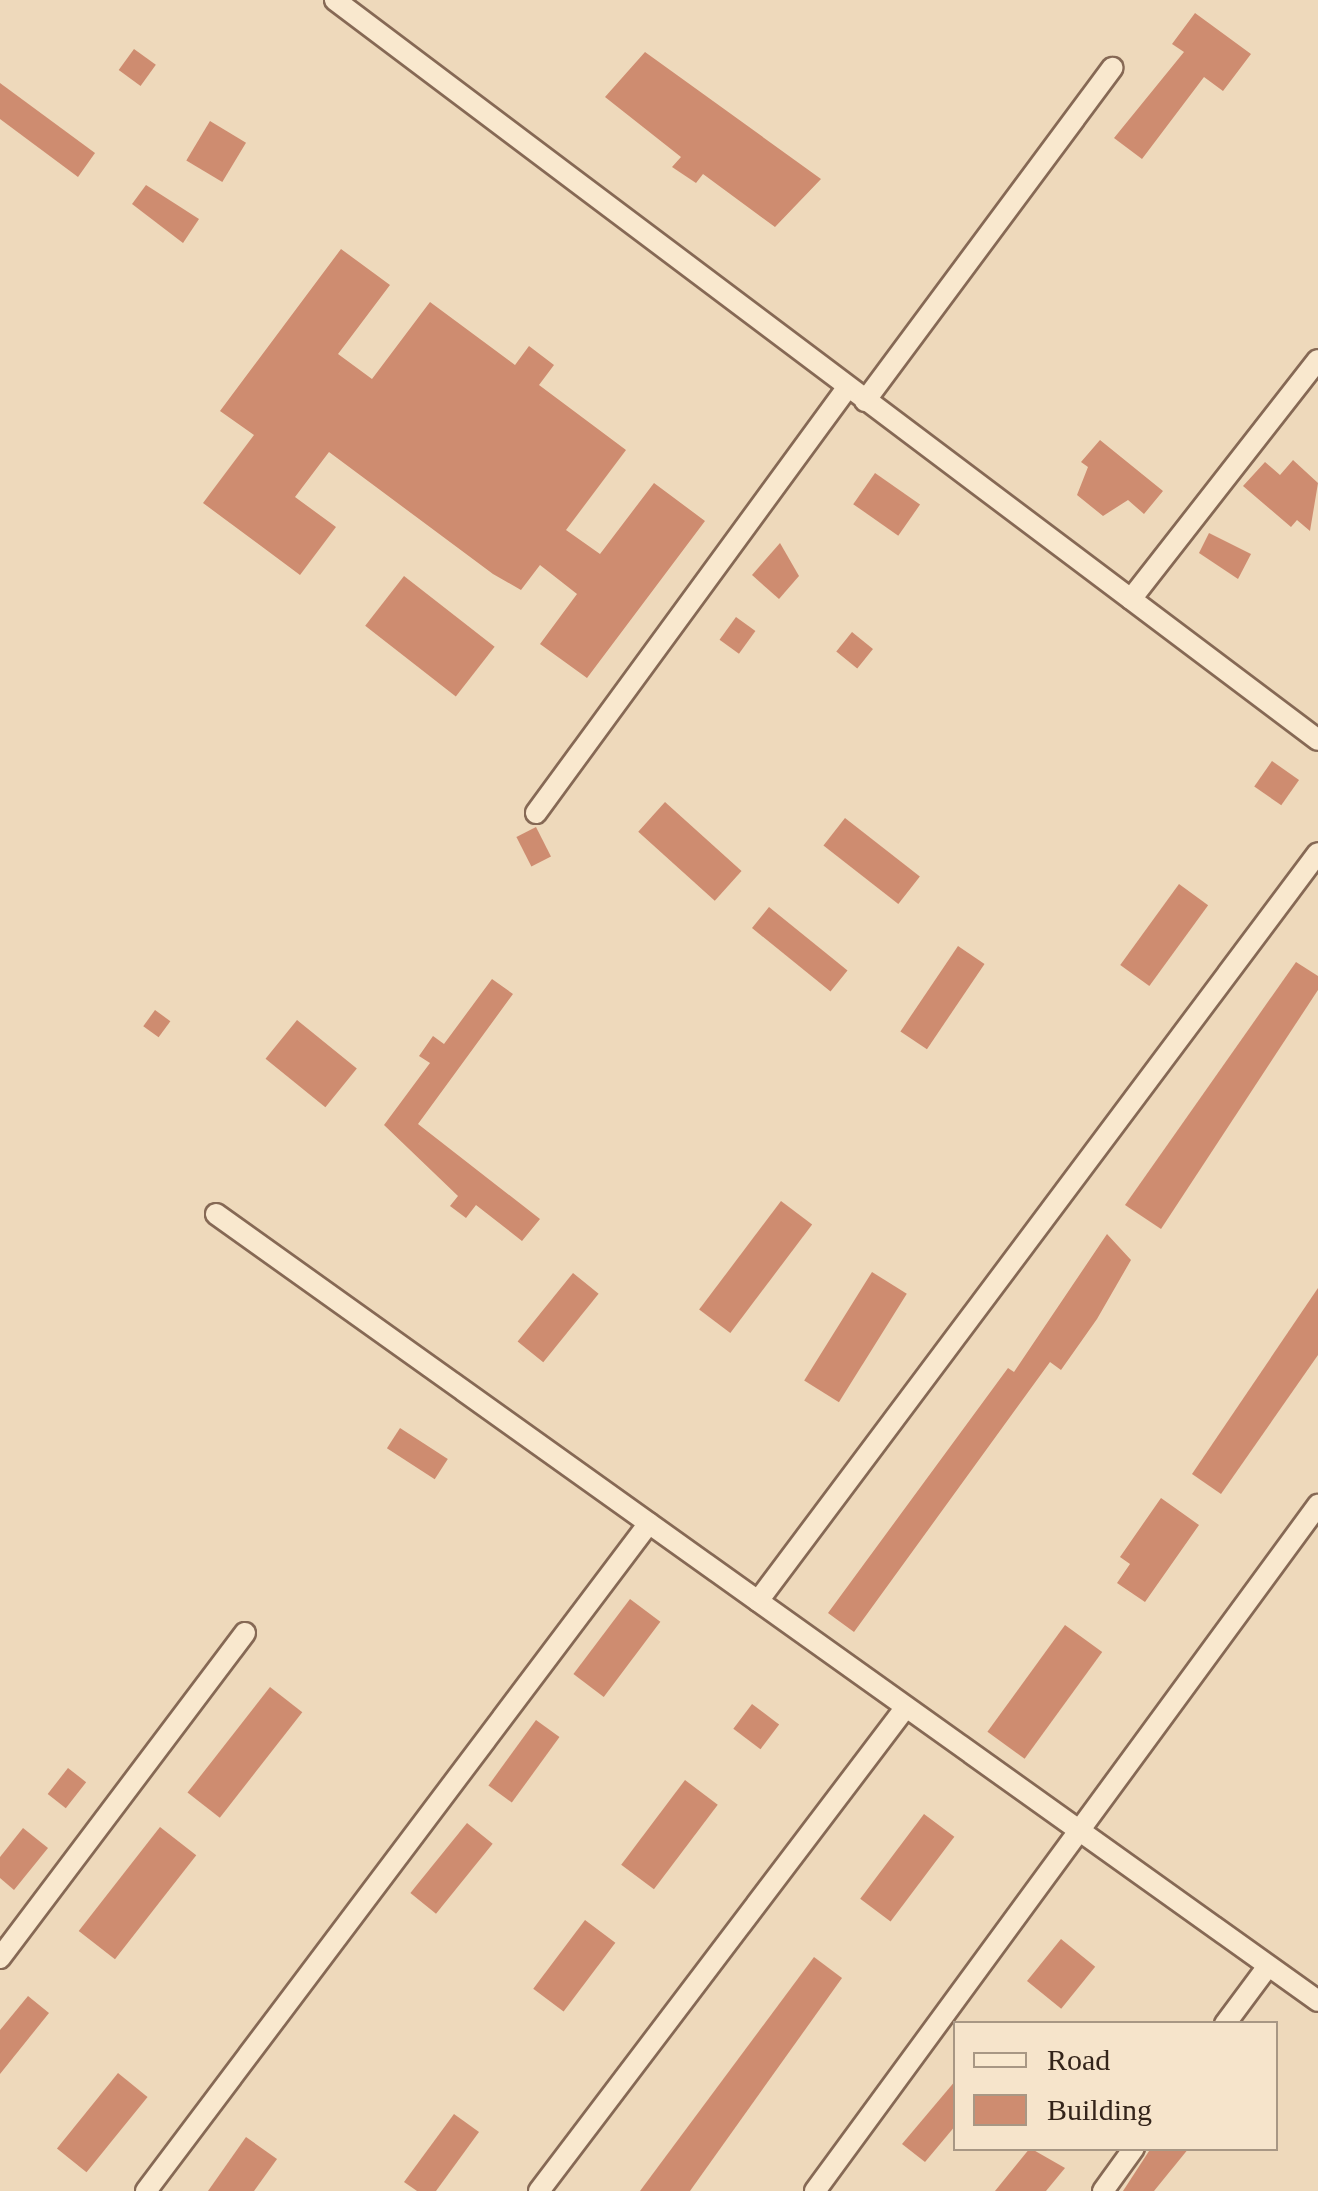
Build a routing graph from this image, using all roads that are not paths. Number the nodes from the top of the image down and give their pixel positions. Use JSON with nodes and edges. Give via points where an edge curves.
{"nodes":[{"id":1,"x":335,"y":0,"type":"edge"},
{"id":2,"x":1112,"y":68,"type":"dead end"},
{"id":3,"x":1318,"y":360,"type":"edge"},
{"id":4,"x":847,"y":388,"type":"junction"},
{"id":5,"x":865,"y":401,"type":"junction"},
{"id":6,"x":1131,"y":600,"type":"junction"},
{"id":7,"x":1318,"y":740,"type":"edge"},
{"id":8,"x":536,"y":814,"type":"dead end"},
{"id":9,"x":1318,"y":852,"type":"edge"},
{"id":10,"x":216,"y":1214,"type":"dead end"},
{"id":11,"x":1318,"y":1505,"type":"edge"},
{"id":12,"x":649,"y":1523,"type":"junction"},
{"id":13,"x":758,"y":1601,"type":"junction"},
{"id":14,"x":244,"y":1634,"type":"dead end"},
{"id":15,"x":906,"y":1707,"type":"junction"},
{"id":16,"x":1079,"y":1831,"type":"junction"},
{"id":17,"x":0,"y":1958,"type":"edge"},
{"id":18,"x":1268,"y":1966,"type":"junction"},
{"id":19,"x":1318,"y":2001,"type":"edge"},
{"id":20,"x":1227,"y":2021,"type":"edge"},
{"id":21,"x":1132,"y":2151,"type":"edge"},
{"id":22,"x":146,"y":2191,"type":"edge"},
{"id":23,"x":539,"y":2191,"type":"edge"},
{"id":24,"x":816,"y":2191,"type":"edge"},
{"id":25,"x":1102,"y":2191,"type":"edge"}],
"edges":[{"from":1,"to":4,"type":"street"},
{"from":2,"to":5,"type":"street"},
{"from":3,"to":6,"type":"street"},
{"from":4,"to":5,"type":"street"},
{"from":4,"to":8,"type":"street"},
{"from":5,"to":6,"type":"street"},
{"from":6,"to":7,"type":"street"},
{"from":9,"to":13,"type":"street"},
{"from":10,"to":12,"type":"street"},
{"from":11,"to":16,"type":"street"},
{"from":12,"to":13,"type":"street"},
{"from":12,"to":22,"type":"street"},
{"from":13,"to":15,"type":"street"},
{"from":14,"to":17,"type":"street"},
{"from":15,"to":16,"type":"street"},
{"from":15,"to":23,"type":"street"},
{"from":16,"to":18,"type":"street"},
{"from":16,"to":24,"type":"street"},
{"from":18,"to":19,"type":"street"},
{"from":18,"to":20,"type":"street"},
{"from":21,"to":25,"type":"street"}]}
